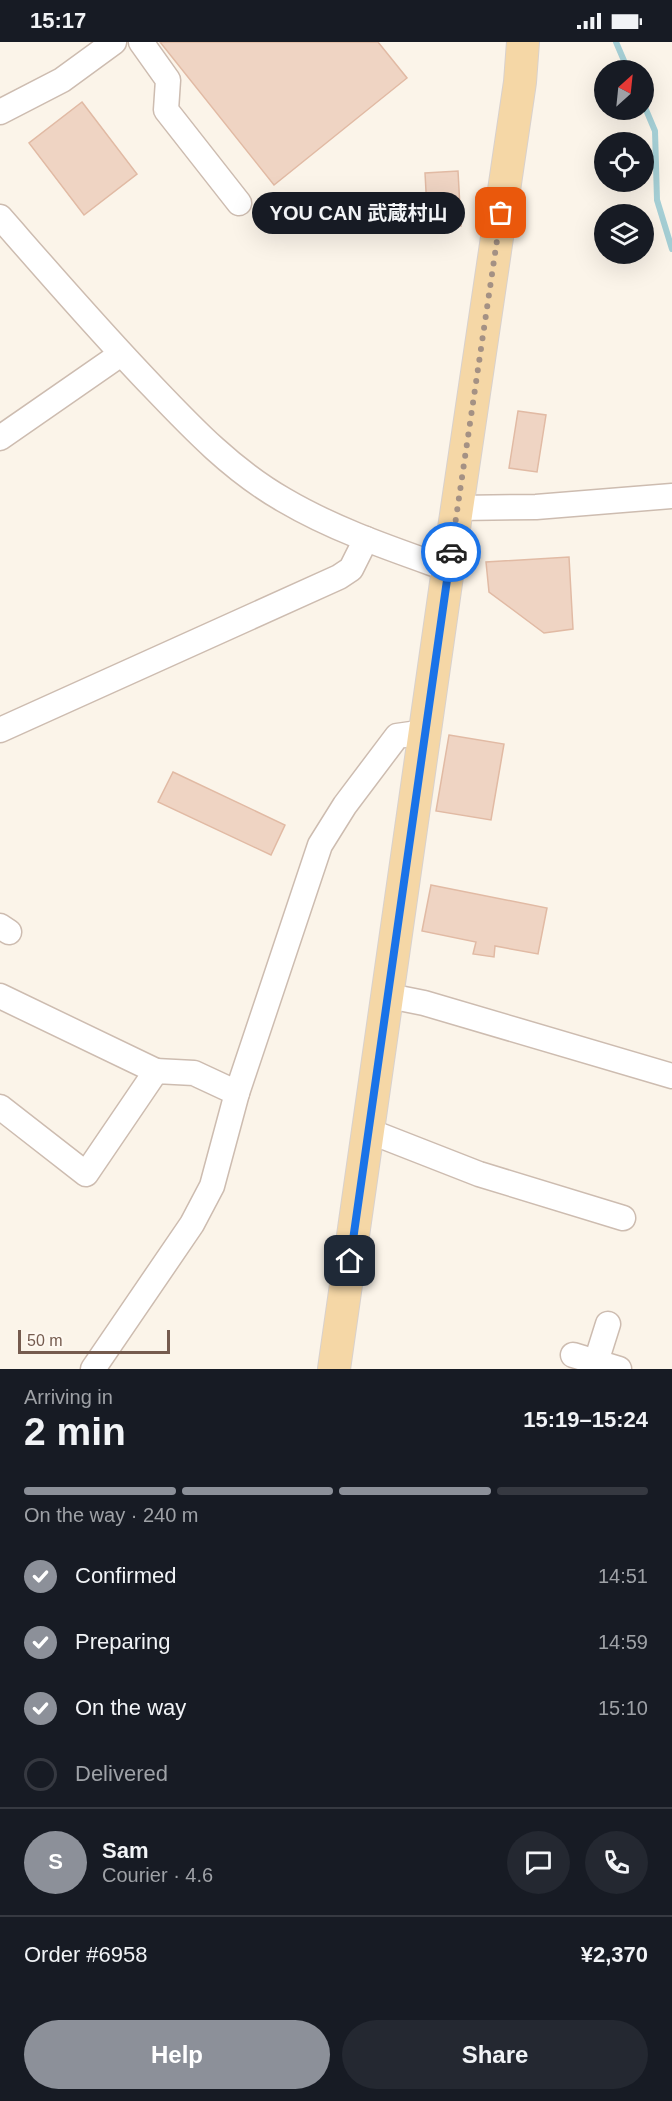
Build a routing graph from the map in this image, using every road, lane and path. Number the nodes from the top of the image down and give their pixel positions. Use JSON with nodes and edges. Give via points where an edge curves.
{"nodes":[{"id":1,"x":114,"y":42,"type":"edge"},
{"id":2,"x":141,"y":42,"type":"edge"},
{"id":3,"x":523,"y":42,"type":"edge"},
{"id":4,"x":0,"y":112,"type":"edge"},
{"id":5,"x":239,"y":203,"type":"dead end"},
{"id":6,"x":0,"y":217,"type":"edge"},
{"id":7,"x":121,"y":354,"type":"junction"},
{"id":8,"x":0,"y":438,"type":"edge"},
{"id":9,"x":672,"y":496,"type":"edge"},
{"id":10,"x":458,"y":508,"type":"junction"},
{"id":11,"x":366,"y":539,"type":"junction"},
{"id":12,"x":448,"y":569,"type":"junction"},
{"id":13,"x":0,"y":730,"type":"edge"},
{"id":14,"x":425,"y":732,"type":"junction"},
{"id":15,"x":0,"y":996,"type":"edge"},
{"id":16,"x":389,"y":996,"type":"junction"},
{"id":17,"x":156,"y":1071,"type":"junction"},
{"id":18,"x":672,"y":1076,"type":"edge"},
{"id":19,"x":237,"y":1093,"type":"junction"},
{"id":20,"x":0,"y":1107,"type":"edge"},
{"id":21,"x":369,"y":1131,"type":"junction"},
{"id":22,"x":623,"y":1218,"type":"dead end"},
{"id":23,"x":608,"y":1324,"type":"dead end"},
{"id":24,"x":573,"y":1355,"type":"dead end"},
{"id":25,"x":596,"y":1362,"type":"junction"},
{"id":26,"x":93,"y":1369,"type":"edge"},
{"id":27,"x":334,"y":1369,"type":"edge"},
{"id":28,"x":619,"y":1369,"type":"edge"}],
"edges":[{"from":1,"to":4,"type":"street","via":[[62,80]]},
{"from":2,"to":5,"type":"street","via":[[168,80],[166,110]]},
{"from":3,"to":10,"type":"main road"},
{"from":6,"to":7,"type":"street"},
{"from":7,"to":8,"type":"street"},
{"from":7,"to":11,"type":"street","via":[[205,442],[251,478],[282,500]]},
{"from":9,"to":10,"type":"street","via":[[536,507]]},
{"from":10,"to":12,"type":"main road"},
{"from":11,"to":12,"type":"street"},
{"from":11,"to":13,"type":"street","via":[[351,569],[339,577]]},
{"from":12,"to":14,"type":"main road"},
{"from":14,"to":16,"type":"main road"},
{"from":14,"to":19,"type":"street","via":[[397,736],[320,845]]},
{"from":15,"to":17,"type":"street"},
{"from":16,"to":18,"type":"street"},
{"from":16,"to":21,"type":"main road"},
{"from":17,"to":19,"type":"street","via":[[194,1073]]},
{"from":17,"to":20,"type":"street","via":[[86,1174]]},
{"from":19,"to":26,"type":"street","via":[[212,1186],[192,1224]]},
{"from":21,"to":22,"type":"street","via":[[479,1174]]},
{"from":21,"to":27,"type":"main road"},
{"from":23,"to":25,"type":"street"},
{"from":24,"to":25,"type":"street"},
{"from":25,"to":28,"type":"street"}]}
